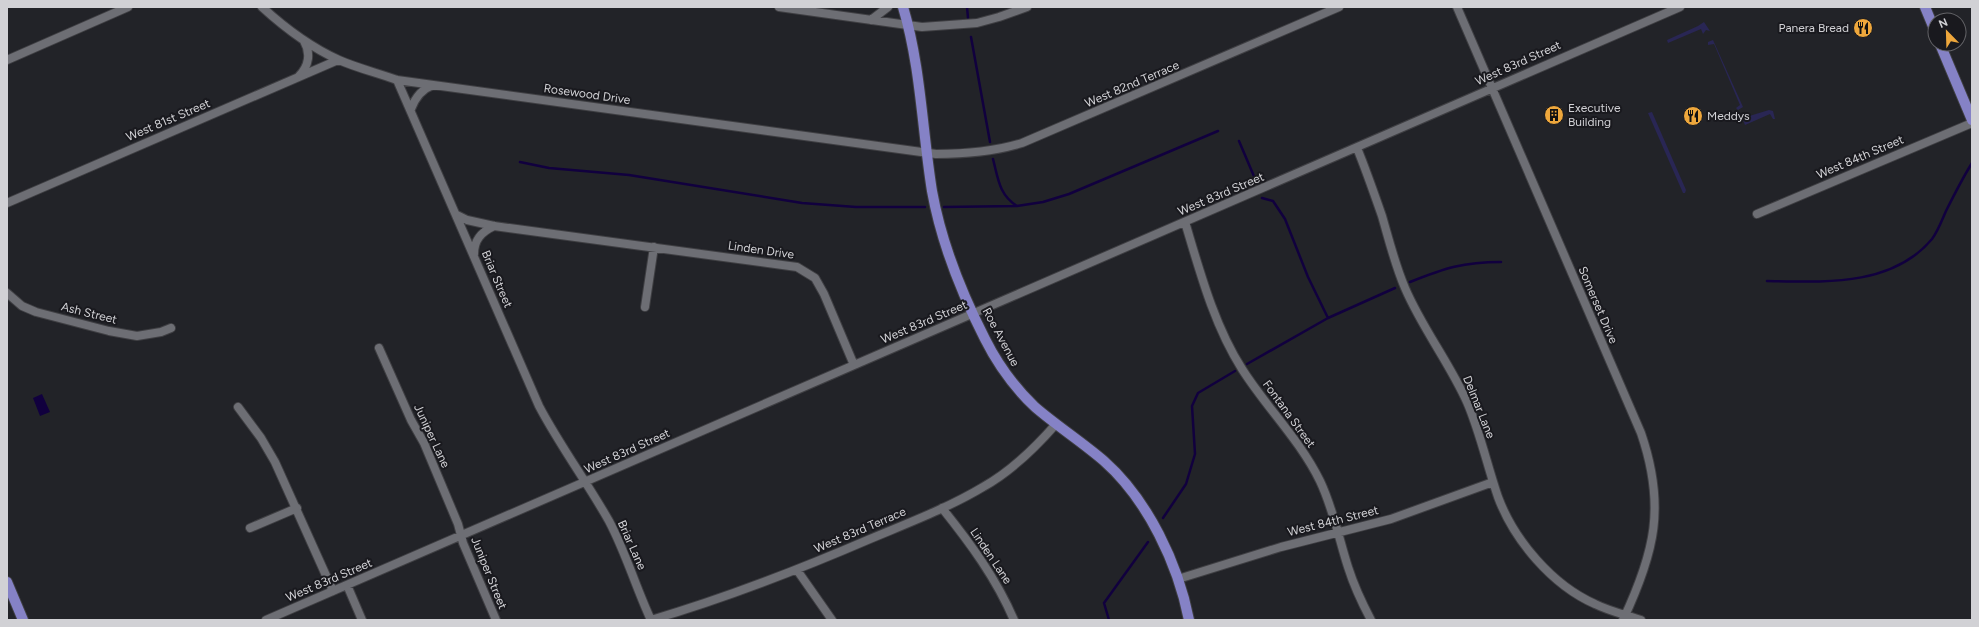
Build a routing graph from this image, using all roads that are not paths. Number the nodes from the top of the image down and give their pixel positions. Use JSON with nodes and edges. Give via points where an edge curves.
{"nodes":[{"id":1,"x":128,"y":7,"type":"edge"},
{"id":2,"x":262,"y":7,"type":"edge"},
{"id":3,"x":779,"y":7,"type":"edge"},
{"id":4,"x":888,"y":7,"type":"edge"},
{"id":5,"x":902,"y":7,"type":"edge"},
{"id":6,"x":1027,"y":7,"type":"edge"},
{"id":7,"x":1339,"y":7,"type":"edge"},
{"id":8,"x":1457,"y":7,"type":"edge"},
{"id":9,"x":1680,"y":7,"type":"edge"},
{"id":10,"x":870,"y":20,"type":"junction"},
{"id":11,"x":908,"y":25,"type":"junction"},
{"id":12,"x":304,"y":40,"type":"junction"},
{"id":13,"x":1943,"y":52,"type":"edge"},
{"id":14,"x":7,"y":60,"type":"edge"},
{"id":15,"x":338,"y":60,"type":"junction"},
{"id":16,"x":298,"y":77,"type":"junction"},
{"id":17,"x":397,"y":80,"type":"junction"},
{"id":18,"x":434,"y":85,"type":"junction"},
{"id":19,"x":1492,"y":88,"type":"junction"},
{"id":20,"x":412,"y":109,"type":"junction"},
{"id":21,"x":1972,"y":120,"type":"edge"},
{"id":22,"x":1972,"y":123,"type":"edge"},
{"id":23,"x":1357,"y":148,"type":"junction"},
{"id":24,"x":927,"y":152,"type":"junction"},
{"id":25,"x":7,"y":203,"type":"edge"},
{"id":26,"x":1757,"y":214,"type":"dead end"},
{"id":27,"x":457,"y":215,"type":"junction"},
{"id":28,"x":1185,"y":222,"type":"junction"},
{"id":29,"x":494,"y":226,"type":"junction"},
{"id":30,"x":654,"y":247,"type":"junction"},
{"id":31,"x":474,"y":255,"type":"junction"},
{"id":32,"x":7,"y":293,"type":"edge"},
{"id":33,"x":645,"y":307,"type":"dead end"},
{"id":34,"x":974,"y":314,"type":"junction"},
{"id":35,"x":171,"y":328,"type":"dead end"},
{"id":36,"x":379,"y":348,"type":"dead end"},
{"id":37,"x":854,"y":365,"type":"junction"},
{"id":38,"x":238,"y":407,"type":"dead end"},
{"id":39,"x":1056,"y":424,"type":"junction"},
{"id":40,"x":584,"y":482,"type":"junction"},
{"id":41,"x":1493,"y":482,"type":"junction"},
{"id":42,"x":297,"y":508,"type":"junction"},
{"id":43,"x":942,"y":508,"type":"junction"},
{"id":44,"x":250,"y":528,"type":"dead end"},
{"id":45,"x":1338,"y":533,"type":"junction"},
{"id":46,"x":461,"y":535,"type":"junction"},
{"id":47,"x":797,"y":570,"type":"junction"},
{"id":48,"x":1178,"y":578,"type":"junction"},
{"id":49,"x":7,"y":582,"type":"edge"},
{"id":50,"x":347,"y":585,"type":"junction"},
{"id":51,"x":333,"y":591,"type":"junction"},
{"id":52,"x":1624,"y":617,"type":"edge"},
{"id":53,"x":23,"y":620,"type":"edge"},
{"id":54,"x":266,"y":620,"type":"edge"},
{"id":55,"x":362,"y":620,"type":"edge"},
{"id":56,"x":496,"y":620,"type":"edge"},
{"id":57,"x":651,"y":620,"type":"edge"},
{"id":58,"x":832,"y":620,"type":"edge"},
{"id":59,"x":1014,"y":620,"type":"edge"},
{"id":60,"x":1189,"y":620,"type":"edge"},
{"id":61,"x":1371,"y":620,"type":"edge"},
{"id":62,"x":1641,"y":620,"type":"edge"}],
"edges":[{"from":1,"to":14,"type":"street"},
{"from":2,"to":12,"type":"street","name":"Rosewood Drive"},
{"from":3,"to":10,"type":"street"},
{"from":4,"to":10,"type":"street"},
{"from":5,"to":11,"type":"main road","name":"Roe Avenue"},
{"from":6,"to":11,"type":"street","via":[[999,18],[958,26]]},
{"from":7,"to":24,"type":"street","name":"West 82nd Terrace","via":[[1022,143],[978,153]]},
{"from":8,"to":19,"type":"street","name":"Somerset Drive"},
{"from":9,"to":19,"type":"street","name":"West 83rd Street"},
{"from":10,"to":11,"type":"street"},
{"from":11,"to":24,"type":"main road","name":"Roe Avenue","via":[[920,85]]},
{"from":12,"to":15,"type":"street","name":"Rosewood Drive"},
{"from":12,"to":16,"type":"street","via":[[308,50],[308,62],[304,72]]},
{"from":13,"to":21,"type":"main road"},
{"from":15,"to":16,"type":"street","name":"West 81st Street"},
{"from":15,"to":17,"type":"street","name":"Rosewood Drive"},
{"from":16,"to":25,"type":"street","name":"West 81st Street"},
{"from":17,"to":18,"type":"street","name":"Rosewood Drive"},
{"from":17,"to":20,"type":"street","name":"Briar Street"},
{"from":18,"to":20,"type":"street","via":[[418,95]]},
{"from":18,"to":24,"type":"street","name":"Rosewood Drive"},
{"from":19,"to":23,"type":"street","name":"West 83rd Street"},
{"from":19,"to":52,"type":"street","name":"Somerset Drive","via":[[1649,455],[1655,495],[1653,537],[1640,581]]},
{"from":20,"to":27,"type":"street","name":"Briar Street"},
{"from":22,"to":26,"type":"street","name":"West 84th Street"},
{"from":23,"to":28,"type":"street","name":"West 83rd Street"},
{"from":23,"to":41,"type":"street","name":"Delmar Lane","via":[[1371,182],[1401,279],[1416,313],[1454,376],[1467,403]]},
{"from":24,"to":34,"type":"main road","name":"Roe Avenue","via":[[938,222]]},
{"from":27,"to":29,"type":"street","name":"Linden Drive"},
{"from":27,"to":31,"type":"street","name":"Briar Street"},
{"from":28,"to":34,"type":"street","name":"West 83rd Street"},
{"from":28,"to":45,"type":"street","name":"Fontana Street","via":[[1205,286],[1230,347],[1252,385],[1312,466],[1325,493]]},
{"from":29,"to":30,"type":"street","name":"Linden Drive"},
{"from":29,"to":31,"type":"street","via":[[479,237],[474,245]]},
{"from":30,"to":33,"type":"street"},
{"from":30,"to":37,"type":"street","name":"Linden Drive","via":[[785,264],[808,272],[815,278],[824,294]]},
{"from":31,"to":40,"type":"street","name":"Briar Street","via":[[539,406]]},
{"from":32,"to":35,"type":"street","name":"Ash Street","via":[[22,306],[36,312],[109,332],[137,336]]},
{"from":34,"to":37,"type":"street","name":"West 83rd Street"},
{"from":34,"to":39,"type":"main road","name":"Roe Avenue","via":[[998,364],[1009,379]]},
{"from":36,"to":46,"type":"street","name":"Juniper Lane","via":[[424,443]]},
{"from":37,"to":40,"type":"street","name":"West 83rd Street"},
{"from":38,"to":42,"type":"street","via":[[275,462]]},
{"from":39,"to":43,"type":"street","name":"West 83rd Terrace","via":[[1006,472],[983,488]]},
{"from":39,"to":48,"type":"main road","name":"Roe Avenue","via":[[1105,462],[1119,477],[1155,528]]},
{"from":40,"to":46,"type":"street","name":"West 83rd Street"},
{"from":40,"to":57,"type":"street","name":"Briar Lane","via":[[619,541]]},
{"from":41,"to":45,"type":"street","name":"West 84th Street","via":[[1423,508]]},
{"from":41,"to":52,"type":"street","name":"Delmar Lane","via":[[1505,513],[1531,553],[1566,586],[1595,604]]},
{"from":42,"to":44,"type":"street"},
{"from":42,"to":51,"type":"street"},
{"from":43,"to":47,"type":"street","name":"West 83rd Terrace"},
{"from":43,"to":59,"type":"street","name":"Linden Lane","via":[[990,573]]},
{"from":45,"to":48,"type":"street","name":"West 84th Street"},
{"from":45,"to":61,"type":"street","name":"Fontana Street","via":[[1354,584]]},
{"from":46,"to":50,"type":"street","name":"West 83rd Street"},
{"from":46,"to":56,"type":"street","name":"Juniper Street"},
{"from":47,"to":57,"type":"street","name":"West 83rd Terrace","via":[[718,600]]},
{"from":47,"to":58,"type":"street"},
{"from":48,"to":60,"type":"main road","name":"Roe Avenue"},
{"from":49,"to":53,"type":"main road"},
{"from":50,"to":51,"type":"street","name":"West 83rd Street"},
{"from":50,"to":55,"type":"street"},
{"from":51,"to":54,"type":"street","name":"West 83rd Street"},
{"from":52,"to":62,"type":"street","name":"Delmar Lane"}]}
